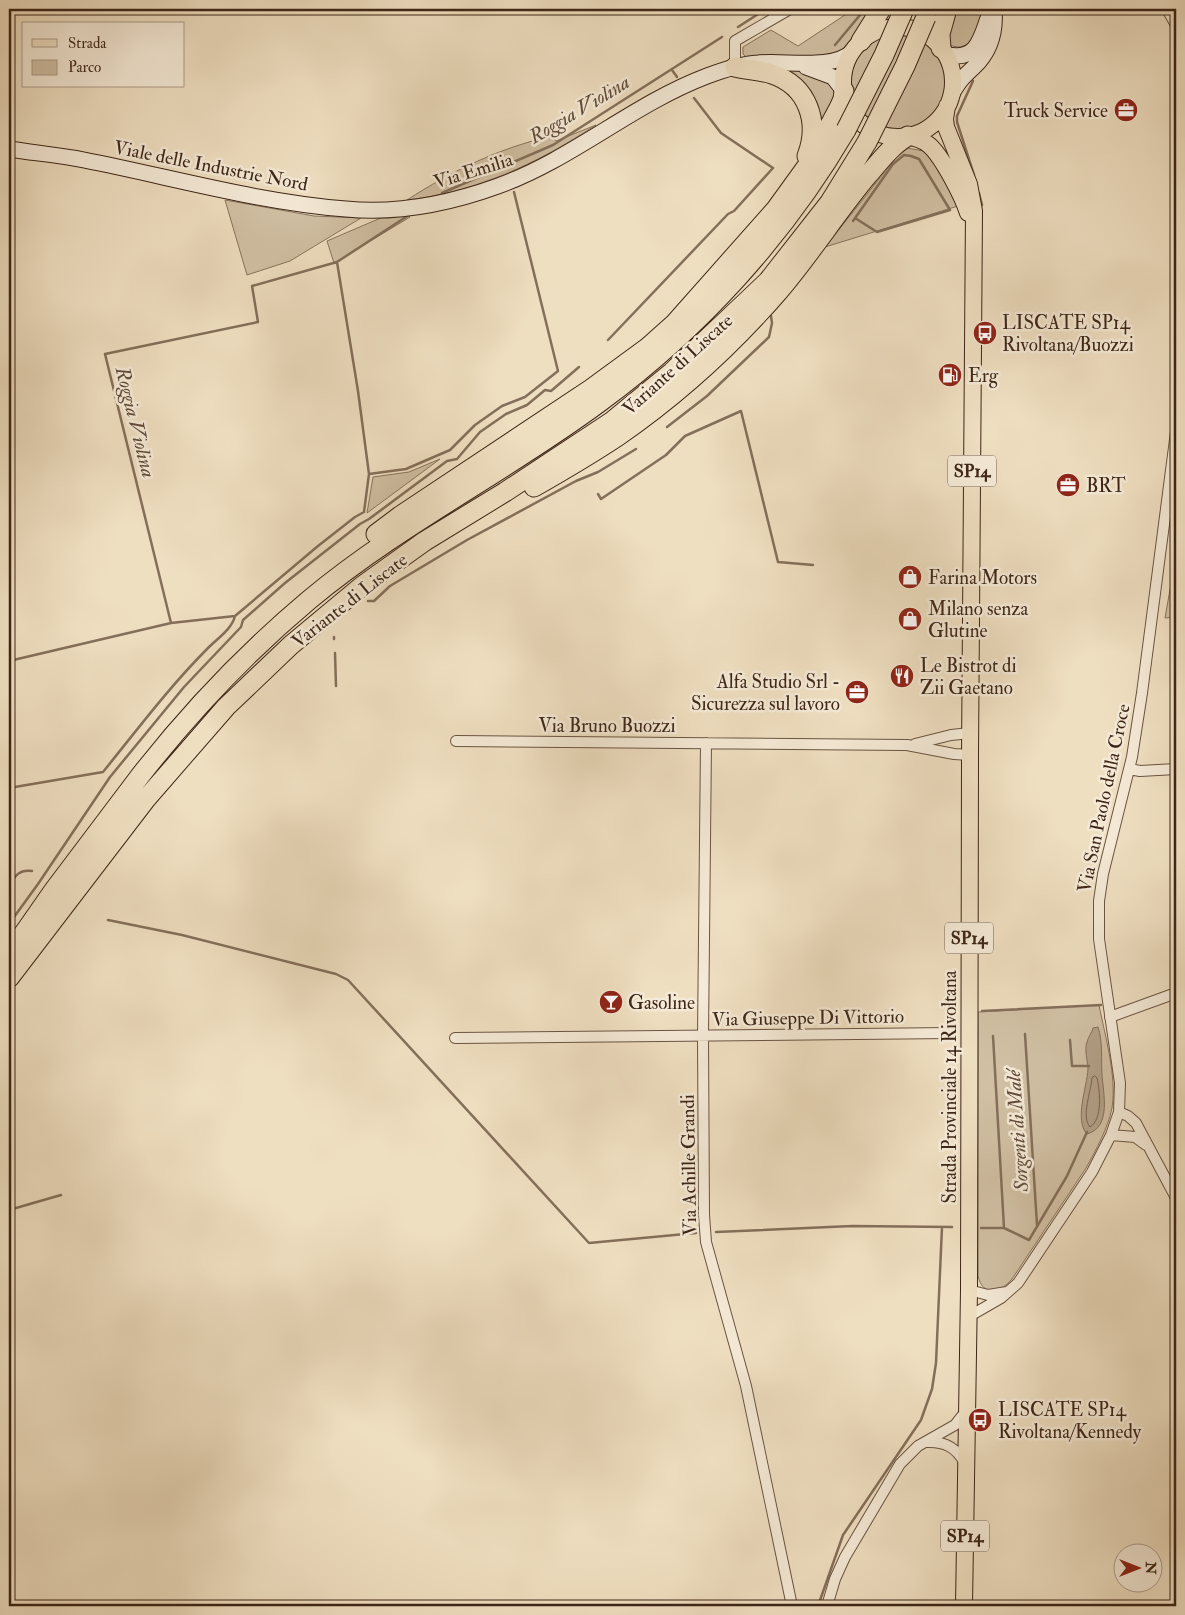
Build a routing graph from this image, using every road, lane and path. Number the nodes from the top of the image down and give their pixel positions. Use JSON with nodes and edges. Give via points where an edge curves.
{"nodes":[{"id":1,"x":790,"y":9,"type":"edge"},
{"id":2,"x":881,"y":9,"type":"edge"},
{"id":3,"x":904,"y":9,"type":"edge"},
{"id":4,"x":947,"y":9,"type":"edge"},
{"id":5,"x":993,"y":9,"type":"edge"},
{"id":6,"x":1167,"y":9,"type":"edge"},
{"id":7,"x":928,"y":13,"type":"edge"},
{"id":8,"x":1176,"y":25,"type":"edge"},
{"id":9,"x":857,"y":46,"type":"junction"},
{"id":10,"x":943,"y":51,"type":"junction"},
{"id":11,"x":790,"y":62,"type":"junction"},
{"id":12,"x":734,"y":67,"type":"junction"},
{"id":13,"x":844,"y":90,"type":"junction"},
{"id":14,"x":948,"y":102,"type":"junction"},
{"id":15,"x":908,"y":136,"type":"junction"},
{"id":16,"x":9,"y":150,"type":"edge"},
{"id":17,"x":407,"y":207,"type":"joint"},
{"id":18,"x":765,"y":222,"type":"junction"},
{"id":19,"x":974,"y":237,"type":"junction"},
{"id":20,"x":1176,"y":432,"type":"edge"},
{"id":21,"x":221,"y":712,"type":"junction"},
{"id":22,"x":970,"y":733,"type":"junction"},
{"id":23,"x":456,"y":741,"type":"dead end"},
{"id":24,"x":706,"y":743,"type":"junction"},
{"id":25,"x":906,"y":745,"type":"junction"},
{"id":26,"x":970,"y":755,"type":"junction"},
{"id":27,"x":1129,"y":769,"type":"junction"},
{"id":28,"x":1176,"y":769,"type":"edge"},
{"id":29,"x":64,"y":877,"type":"junction"},
{"id":30,"x":9,"y":953,"type":"edge"},
{"id":31,"x":9,"y":978,"type":"edge"},
{"id":32,"x":1176,"y":993,"type":"edge"},
{"id":33,"x":1110,"y":1016,"type":"junction"},
{"id":34,"x":951,"y":1033,"type":"dead end"},
{"id":35,"x":703,"y":1036,"type":"junction"},
{"id":36,"x":455,"y":1038,"type":"dead end"},
{"id":37,"x":1119,"y":1112,"type":"junction"},
{"id":38,"x":1111,"y":1134,"type":"junction"},
{"id":39,"x":1149,"y":1147,"type":"junction"},
{"id":40,"x":1176,"y":1198,"type":"edge"},
{"id":41,"x":969,"y":1290,"type":"junction"},
{"id":42,"x":1011,"y":1291,"type":"junction"},
{"id":43,"x":968,"y":1317,"type":"junction"},
{"id":44,"x":966,"y":1410,"type":"junction"},
{"id":45,"x":923,"y":1443,"type":"junction"},
{"id":46,"x":966,"y":1466,"type":"junction"},
{"id":47,"x":792,"y":1606,"type":"edge"},
{"id":48,"x":827,"y":1606,"type":"edge"},
{"id":49,"x":964,"y":1606,"type":"edge"}],
"edges":[{"from":1,"to":12,"type":"street","via":[[735,41]]},
{"from":2,"to":9,"type":"highway"},
{"from":3,"to":29,"type":"highway","name":"Variante di Liscate","bridge":true,"via":[[846,130],[811,188],[729,287],[658,355],[598,404],[394,536],[276,628],[169,740]]},
{"from":4,"to":10,"type":"highway","via":[[940,34]]},
{"from":5,"to":10,"type":"main road","via":[[973,50],[963,56]]},
{"from":5,"to":14,"type":"main road","via":[[991,43],[979,62],[955,86]]},
{"from":6,"to":8,"type":"street"},
{"from":7,"to":21,"type":"highway","name":"Variante di Liscate","bridge":true,"via":[[867,142],[830,202],[756,294],[672,372],[611,422],[425,541],[347,598],[291,645]]},
{"from":9,"to":10,"type":"main road","via":[[881,30],[902,27],[922,32]]},
{"from":9,"to":11,"type":"main road","name":"Via Emilia","via":[[846,57],[834,61]]},
{"from":9,"to":13,"type":"main road","via":[[844,71]]},
{"from":10,"to":14,"type":"main road","via":[[952,75]]},
{"from":11,"to":12,"type":"main road","name":"Via Emilia","via":[[760,62]]},
{"from":11,"to":13,"type":"main road","name":"Via Emilia","via":[[829,75]]},
{"from":12,"to":17,"type":"main road","name":"Via Emilia","via":[[697,80],[633,112],[552,161],[512,180],[456,198]]},
{"from":12,"to":18,"type":"highway","via":[[770,73],[786,81],[803,96],[812,119],[812,140],[807,156]]},
{"from":13,"to":15,"type":"main road","via":[[851,110],[866,126],[887,135]]},
{"from":13,"to":18,"type":"highway","via":[[841,105],[810,162]]},
{"from":14,"to":15,"type":"main road","via":[[932,124]]},
{"from":14,"to":19,"type":"main road","name":"Strada Provinciale 14 Rivoltana","number":"SP14","via":[[944,119],[972,196]]},
{"from":15,"to":19,"type":"main road","name":"Strada Provinciale 14 Rivoltana","number":"SP14","via":[[924,142],[936,153],[962,198]]},
{"from":15,"to":21,"type":"highway","via":[[886,154],[853,192],[757,315],[682,386],[616,437],[382,579]]},
{"from":16,"to":17,"type":"main road","name":"Viale delle Industrie Nord","via":[[82,159],[321,207],[365,210]]},
{"from":18,"to":29,"type":"highway","via":[[675,323],[647,348],[400,516],[307,587],[266,624],[207,682],[135,766],[86,832]]},
{"from":19,"to":22,"type":"main road","name":"Strada Provinciale 14 Rivoltana","number":"SP14"},
{"from":20,"to":27,"type":"street","name":"Via San Paolo della Croce"},
{"from":21,"to":31,"type":"highway","name":"Variante di Liscate","via":[[146,799]]},
{"from":22,"to":25,"type":"street","name":"Via Bruno Buozzi"},
{"from":22,"to":26,"type":"main road","name":"Strada Provinciale 14 Rivoltana","number":"SP14"},
{"from":23,"to":24,"type":"street","name":"Via Bruno Buozzi"},
{"from":24,"to":25,"type":"street","name":"Via Bruno Buozzi"},
{"from":24,"to":35,"type":"street","name":"Via Achille Grandi"},
{"from":25,"to":26,"type":"street","name":"Via Bruno Buozzi"},
{"from":26,"to":41,"type":"main road","name":"Strada Provinciale 14 Rivoltana","number":"SP14"},
{"from":27,"to":28,"type":"street"},
{"from":27,"to":33,"type":"street","name":"Via San Paolo della Croce","via":[[1099,901],[1099,939]]},
{"from":29,"to":30,"type":"highway","name":"Variante di Liscate"},
{"from":32,"to":33,"type":"street"},
{"from":33,"to":37,"type":"street","name":"Via San Paolo della Croce","via":[[1120,1082]]},
{"from":34,"to":35,"type":"street","name":"Via Giuseppe Di Vittorio"},
{"from":35,"to":36,"type":"street","name":"Via Giuseppe Di Vittorio"},
{"from":35,"to":47,"type":"street","name":"Via Achille Grandi","via":[[706,1242],[746,1386]]},
{"from":37,"to":38,"type":"street","name":"Via San Paolo della Croce"},
{"from":37,"to":39,"type":"street","via":[[1136,1123]]},
{"from":38,"to":39,"type":"street","via":[[1135,1137]]},
{"from":38,"to":42,"type":"street","name":"Via San Paolo della Croce","via":[[1092,1172]]},
{"from":39,"to":40,"type":"street"},
{"from":41,"to":42,"type":"street","via":[[991,1295]]},
{"from":41,"to":43,"type":"main road","name":"Strada Provinciale 14 Rivoltana","number":"SP14"},
{"from":42,"to":43,"type":"street","name":"Via San Paolo della Croce"},
{"from":43,"to":44,"type":"main road","name":"Strada Provinciale 14 Rivoltana","number":"SP14"},
{"from":44,"to":45,"type":"street","via":[[955,1425]]},
{"from":44,"to":46,"type":"main road","name":"Strada Provinciale 14 Rivoltana","number":"SP14"},
{"from":45,"to":46,"type":"street","via":[[950,1446]]},
{"from":45,"to":48,"type":"street","via":[[900,1464],[852,1545],[837,1574]]},
{"from":46,"to":49,"type":"main road","name":"Strada Provinciale 14 Rivoltana","number":"SP14"}]}
